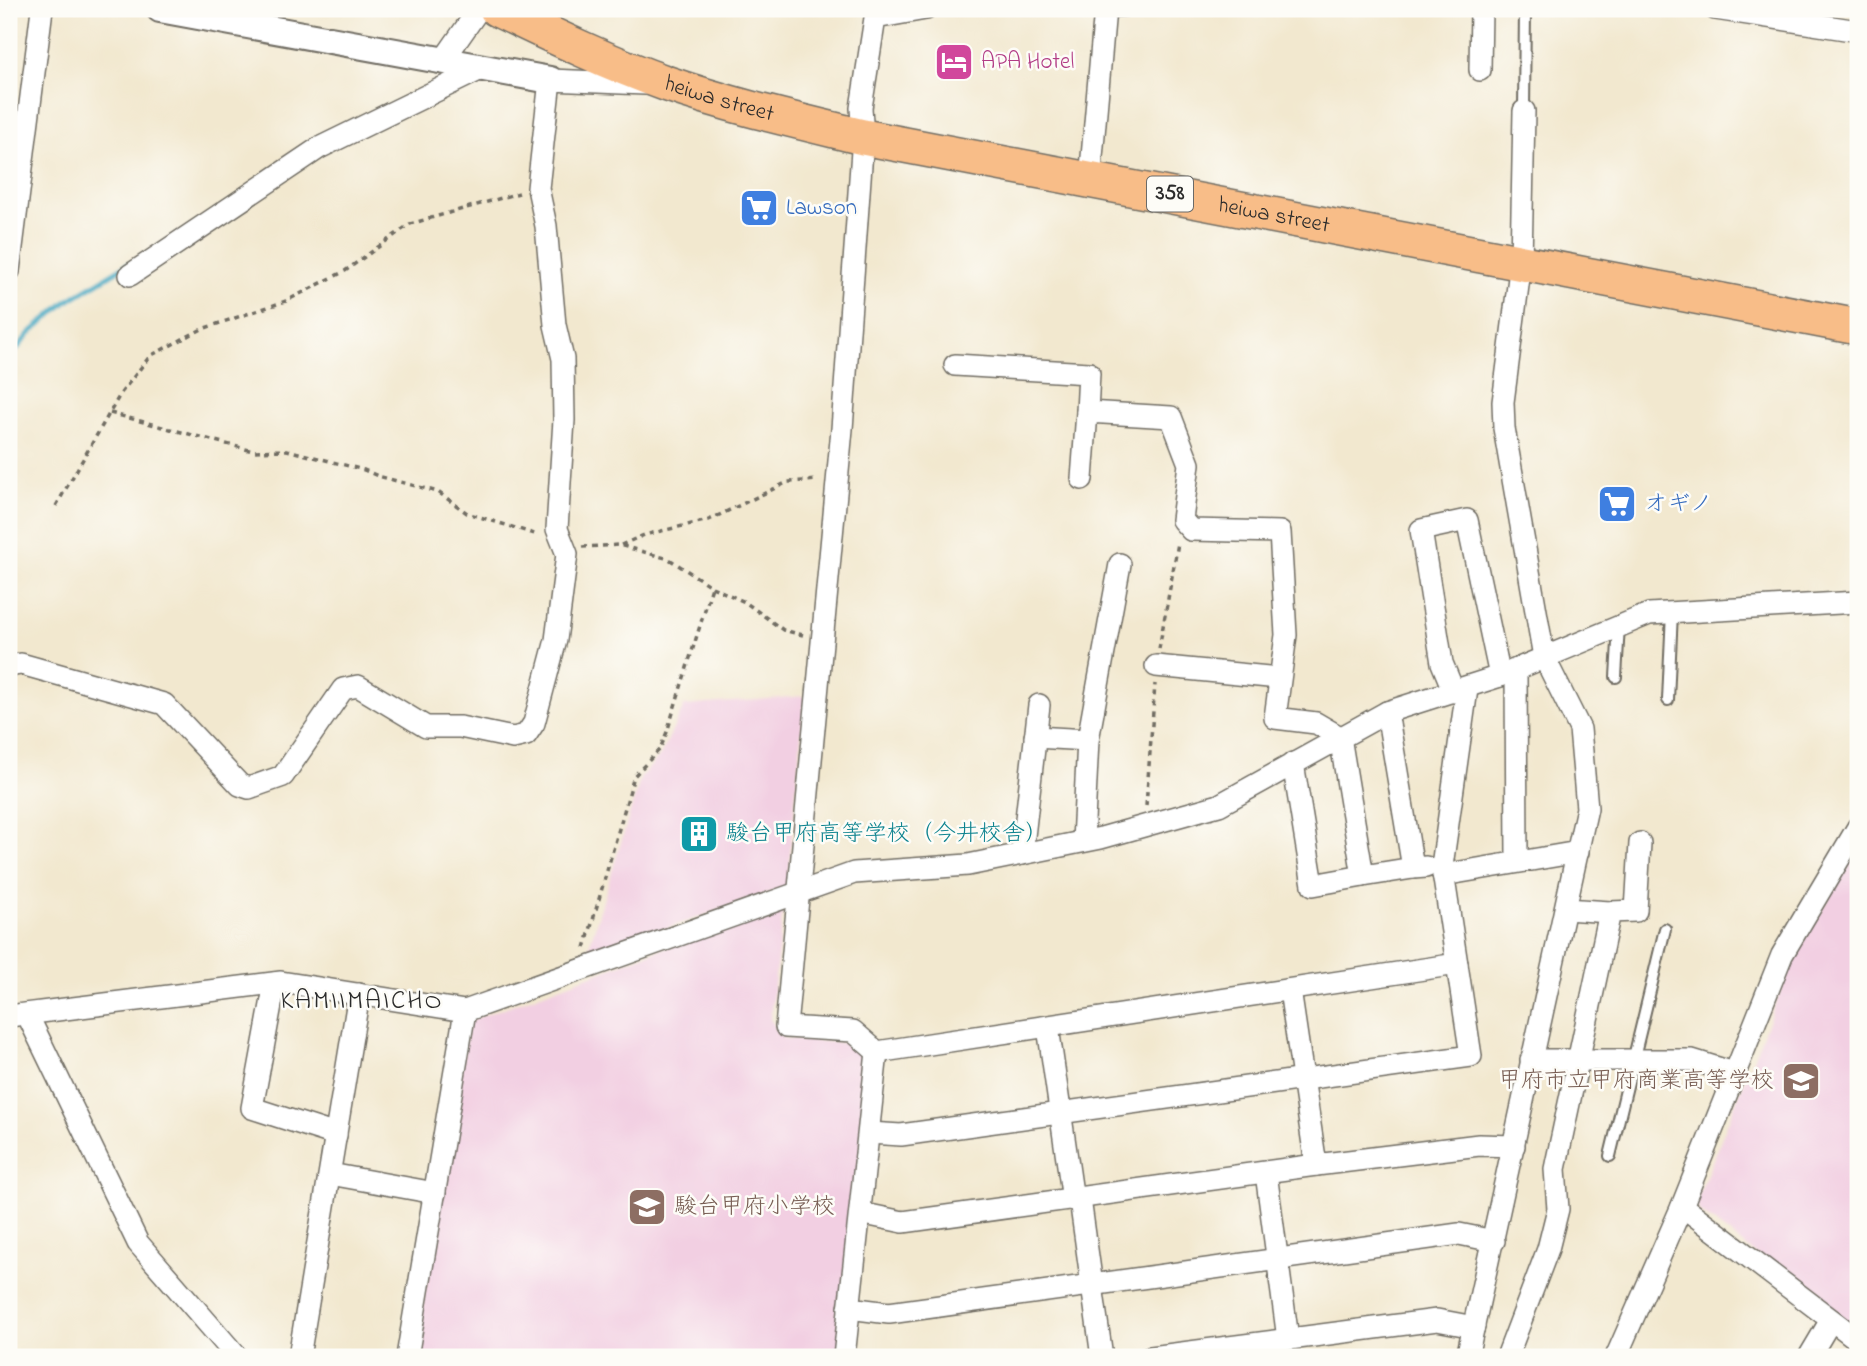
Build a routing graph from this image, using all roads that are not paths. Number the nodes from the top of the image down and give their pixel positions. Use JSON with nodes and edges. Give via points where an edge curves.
{"nodes":[{"id":1,"x":42,"y":9,"type":"edge"},
{"id":2,"x":160,"y":9,"type":"edge"},
{"id":3,"x":479,"y":9,"type":"edge"},
{"id":4,"x":497,"y":9,"type":"edge"},
{"id":5,"x":926,"y":9,"type":"edge"},
{"id":6,"x":1139,"y":9,"type":"edge"},
{"id":7,"x":1481,"y":9,"type":"edge"},
{"id":8,"x":1525,"y":9,"type":"edge"},
{"id":9,"x":1715,"y":9,"type":"edge"},
{"id":10,"x":1105,"y":11,"type":"edge"},
{"id":11,"x":1858,"y":31,"type":"edge"},
{"id":12,"x":442,"y":62,"type":"junction"},
{"id":13,"x":483,"y":68,"type":"junction"},
{"id":14,"x":1480,"y":70,"type":"dead end"},
{"id":15,"x":550,"y":80,"type":"junction"},
{"id":16,"x":671,"y":85,"type":"junction"},
{"id":17,"x":1524,"y":111,"type":"joint"},
{"id":18,"x":863,"y":137,"type":"junction"},
{"id":19,"x":1090,"y":180,"type":"junction"},
{"id":20,"x":1521,"y":262,"type":"junction"},
{"id":21,"x":9,"y":271,"type":"edge"},
{"id":22,"x":130,"y":275,"type":"dead end"},
{"id":23,"x":1858,"y":327,"type":"edge"},
{"id":24,"x":955,"y":365,"type":"dead end"},
{"id":25,"x":1087,"y":412,"type":"junction"},
{"id":26,"x":1083,"y":479,"type":"dead end"},
{"id":27,"x":1120,"y":564,"type":"dead end"},
{"id":28,"x":1858,"y":602,"type":"edge"},
{"id":29,"x":1672,"y":611,"type":"junction"},
{"id":30,"x":1619,"y":625,"type":"junction"},
{"id":31,"x":1544,"y":657,"type":"junction"},
{"id":32,"x":9,"y":666,"type":"edge"},
{"id":33,"x":1156,"y":666,"type":"dead end"},
{"id":34,"x":1508,"y":673,"type":"junction"},
{"id":35,"x":1616,"y":677,"type":"dead end"},
{"id":36,"x":1279,"y":678,"type":"junction"},
{"id":37,"x":1461,"y":691,"type":"junction"},
{"id":38,"x":1668,"y":700,"type":"dead end"},
{"id":39,"x":1039,"y":705,"type":"dead end"},
{"id":40,"x":1387,"y":712,"type":"junction"},
{"id":41,"x":1035,"y":737,"type":"junction"},
{"id":42,"x":1340,"y":737,"type":"junction"},
{"id":43,"x":1088,"y":740,"type":"junction"},
{"id":44,"x":1293,"y":763,"type":"junction"},
{"id":45,"x":1858,"y":827,"type":"edge"},
{"id":46,"x":1083,"y":841,"type":"junction"},
{"id":47,"x":1640,"y":843,"type":"dead end"},
{"id":48,"x":1578,"y":852,"type":"junction"},
{"id":49,"x":1022,"y":854,"type":"junction"},
{"id":50,"x":1517,"y":861,"type":"junction"},
{"id":51,"x":1413,"y":868,"type":"junction"},
{"id":52,"x":1442,"y":871,"type":"junction"},
{"id":53,"x":1363,"y":876,"type":"junction"},
{"id":54,"x":798,"y":891,"type":"junction"},
{"id":55,"x":1566,"y":909,"type":"junction"},
{"id":56,"x":1610,"y":912,"type":"junction"},
{"id":57,"x":1665,"y":929,"type":"dead end"},
{"id":58,"x":1457,"y":964,"type":"junction"},
{"id":59,"x":275,"y":983,"type":"junction"},
{"id":60,"x":1290,"y":990,"type":"junction"},
{"id":61,"x":359,"y":994,"type":"junction"},
{"id":62,"x":465,"y":1011,"type":"junction"},
{"id":63,"x":18,"y":1015,"type":"edge"},
{"id":64,"x":1048,"y":1027,"type":"junction"},
{"id":65,"x":877,"y":1052,"type":"junction"},
{"id":66,"x":1580,"y":1059,"type":"junction"},
{"id":67,"x":1632,"y":1059,"type":"junction"},
{"id":68,"x":1531,"y":1060,"type":"junction"},
{"id":69,"x":1734,"y":1073,"type":"junction"},
{"id":70,"x":1304,"y":1080,"type":"junction"},
{"id":71,"x":1061,"y":1114,"type":"junction"},
{"id":72,"x":869,"y":1133,"type":"junction"},
{"id":73,"x":336,"y":1135,"type":"junction"},
{"id":74,"x":1514,"y":1146,"type":"junction"},
{"id":75,"x":1610,"y":1156,"type":"dead end"},
{"id":76,"x":1316,"y":1165,"type":"junction"},
{"id":77,"x":1266,"y":1172,"type":"junction"},
{"id":78,"x":330,"y":1174,"type":"junction"},
{"id":79,"x":435,"y":1193,"type":"junction"},
{"id":80,"x":1077,"y":1199,"type":"junction"},
{"id":81,"x":1682,"y":1206,"type":"junction"},
{"id":82,"x":860,"y":1213,"type":"junction"},
{"id":83,"x":1494,"y":1241,"type":"junction"},
{"id":84,"x":1278,"y":1259,"type":"junction"},
{"id":85,"x":1091,"y":1283,"type":"junction"},
{"id":86,"x":849,"y":1308,"type":"junction"},
{"id":87,"x":1831,"y":1320,"type":"junction"},
{"id":88,"x":1474,"y":1327,"type":"junction"},
{"id":89,"x":1288,"y":1339,"type":"junction"},
{"id":90,"x":1858,"y":1340,"type":"edge"},
{"id":91,"x":1474,"y":1356,"type":"edge"},
{"id":92,"x":237,"y":1357,"type":"edge"},
{"id":93,"x":299,"y":1357,"type":"edge"},
{"id":94,"x":407,"y":1357,"type":"edge"},
{"id":95,"x":844,"y":1357,"type":"edge"},
{"id":96,"x":1102,"y":1357,"type":"edge"},
{"id":97,"x":1151,"y":1357,"type":"edge"},
{"id":98,"x":1507,"y":1357,"type":"edge"},
{"id":99,"x":1616,"y":1357,"type":"edge"},
{"id":100,"x":1809,"y":1357,"type":"edge"}],
"edges":[{"from":1,"to":21,"type":"street"},
{"from":2,"to":12,"type":"street"},
{"from":3,"to":12,"type":"street"},
{"from":4,"to":16,"type":"highway","name":"heiwa street","number":"358"},
{"from":5,"to":18,"type":"street","via":[[874,18],[861,107]]},
{"from":6,"to":10,"type":"lane"},
{"from":7,"to":14,"type":"street"},
{"from":8,"to":17,"type":"lane"},
{"from":9,"to":11,"type":"street"},
{"from":10,"to":19,"type":"street"},
{"from":12,"to":13,"type":"street"},
{"from":13,"to":15,"type":"street"},
{"from":13,"to":22,"type":"street","via":[[319,148]]},
{"from":15,"to":16,"type":"street"},
{"from":15,"to":32,"type":"street","via":[[538,188],[563,359],[557,529],[567,554],[556,640],[534,723],[526,735],[513,738],[460,727],[426,727],[358,686],[343,689],[283,776],[249,788],[240,785],[164,704],[21,664]]},
{"from":16,"to":18,"type":"highway","name":"heiwa street","number":"358"},
{"from":17,"to":20,"type":"street"},
{"from":18,"to":19,"type":"highway","name":"heiwa street","number":"358"},
{"from":18,"to":54,"type":"street"},
{"from":19,"to":20,"type":"highway","name":"heiwa street","number":"358"},
{"from":20,"to":23,"type":"highway","name":"heiwa street","number":"358"},
{"from":20,"to":31,"type":"street","via":[[1503,402],[1504,428]]},
{"from":24,"to":25,"type":"street","via":[[1089,373]]},
{"from":25,"to":26,"type":"street"},
{"from":25,"to":36,"type":"street","via":[[1171,417],[1189,464],[1182,520],[1191,530],[1280,532],[1286,635]]},
{"from":27,"to":43,"type":"street"},
{"from":28,"to":29,"type":"street"},
{"from":29,"to":30,"type":"street"},
{"from":29,"to":38,"type":"lane"},
{"from":30,"to":31,"type":"street"},
{"from":30,"to":35,"type":"lane"},
{"from":31,"to":34,"type":"street"},
{"from":31,"to":48,"type":"street","via":[[1580,729],[1587,808]]},
{"from":33,"to":36,"type":"street"},
{"from":34,"to":37,"type":"street"},
{"from":34,"to":37,"type":"street","via":[[1467,520],[1421,530],[1442,663]]},
{"from":34,"to":50,"type":"street"},
{"from":36,"to":42,"type":"street","via":[[1275,718],[1316,723]]},
{"from":37,"to":40,"type":"street"},
{"from":37,"to":52,"type":"street"},
{"from":39,"to":41,"type":"street"},
{"from":40,"to":42,"type":"street"},
{"from":40,"to":51,"type":"street"},
{"from":41,"to":43,"type":"street"},
{"from":41,"to":49,"type":"street"},
{"from":42,"to":44,"type":"street"},
{"from":42,"to":53,"type":"street"},
{"from":43,"to":46,"type":"street"},
{"from":44,"to":46,"type":"street","via":[[1219,804]]},
{"from":44,"to":53,"type":"street","via":[[1313,885]]},
{"from":45,"to":69,"type":"street","via":[[1782,955]]},
{"from":46,"to":49,"type":"street"},
{"from":47,"to":56,"type":"street","via":[[1636,911]]},
{"from":48,"to":50,"type":"street"},
{"from":48,"to":55,"type":"street"},
{"from":49,"to":54,"type":"street","via":[[968,865],[854,873]]},
{"from":50,"to":52,"type":"street"},
{"from":51,"to":52,"type":"street"},
{"from":51,"to":53,"type":"street"},
{"from":52,"to":58,"type":"street"},
{"from":54,"to":62,"type":"street"},
{"from":54,"to":65,"type":"street","via":[[786,1027],[853,1031]]},
{"from":55,"to":56,"type":"street"},
{"from":55,"to":68,"type":"street"},
{"from":56,"to":66,"type":"street"},
{"from":57,"to":67,"type":"lane"},
{"from":58,"to":60,"type":"street"},
{"from":58,"to":70,"type":"street","via":[[1471,1056]]},
{"from":59,"to":61,"type":"street"},
{"from":59,"to":63,"type":"street"},
{"from":59,"to":73,"type":"street","via":[[252,1108]]},
{"from":60,"to":64,"type":"street"},
{"from":60,"to":70,"type":"street"},
{"from":61,"to":62,"type":"street"},
{"from":61,"to":73,"type":"street"},
{"from":62,"to":79,"type":"street"},
{"from":63,"to":92,"type":"street","via":[[138,1243]]},
{"from":64,"to":65,"type":"street"},
{"from":64,"to":71,"type":"street"},
{"from":65,"to":72,"type":"street"},
{"from":66,"to":67,"type":"street"},
{"from":66,"to":68,"type":"street"},
{"from":66,"to":98,"type":"street","via":[[1555,1168],[1558,1209],[1548,1249]]},
{"from":67,"to":69,"type":"street","via":[[1692,1060]]},
{"from":67,"to":75,"type":"lane"},
{"from":68,"to":74,"type":"street"},
{"from":69,"to":81,"type":"street"},
{"from":70,"to":71,"type":"street"},
{"from":70,"to":76,"type":"street"},
{"from":71,"to":72,"type":"street","via":[[901,1136]]},
{"from":71,"to":80,"type":"street"},
{"from":72,"to":82,"type":"street"},
{"from":73,"to":78,"type":"street"},
{"from":74,"to":76,"type":"street","via":[[1479,1145]]},
{"from":74,"to":83,"type":"street"},
{"from":76,"to":77,"type":"street"},
{"from":77,"to":80,"type":"street"},
{"from":77,"to":84,"type":"street"},
{"from":78,"to":79,"type":"street"},
{"from":78,"to":93,"type":"street"},
{"from":79,"to":94,"type":"street"},
{"from":80,"to":82,"type":"street","via":[[903,1222]]},
{"from":80,"to":85,"type":"street"},
{"from":81,"to":87,"type":"street"},
{"from":81,"to":99,"type":"street"},
{"from":82,"to":86,"type":"street"},
{"from":83,"to":84,"type":"street","via":[[1460,1234]]},
{"from":83,"to":88,"type":"street"},
{"from":84,"to":85,"type":"street"},
{"from":84,"to":89,"type":"street"},
{"from":85,"to":86,"type":"street","via":[[889,1313]]},
{"from":85,"to":96,"type":"street"},
{"from":86,"to":95,"type":"street"},
{"from":87,"to":90,"type":"street"},
{"from":87,"to":100,"type":"street"},
{"from":88,"to":89,"type":"street","via":[[1437,1320]]},
{"from":88,"to":91,"type":"street"},
{"from":89,"to":97,"type":"street"}]}
